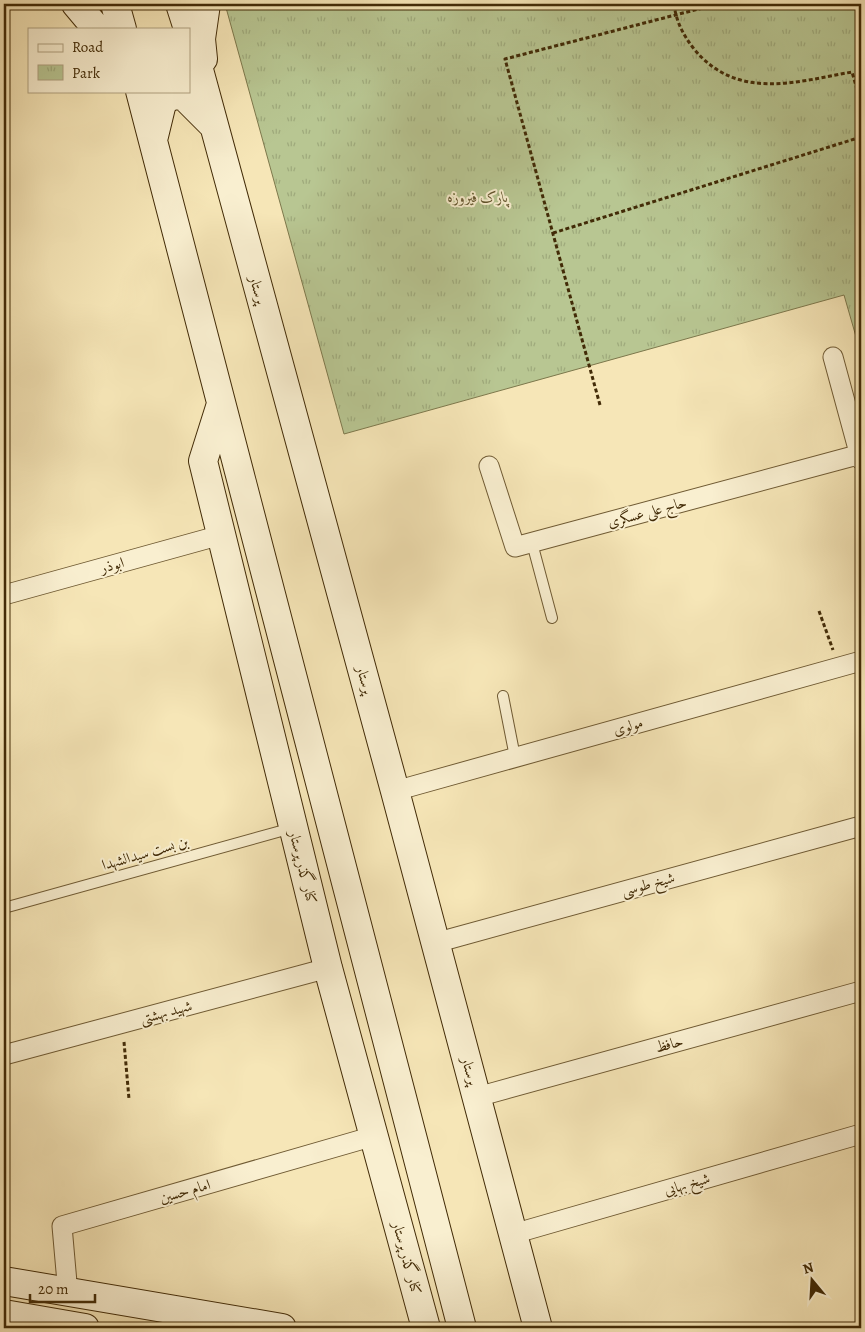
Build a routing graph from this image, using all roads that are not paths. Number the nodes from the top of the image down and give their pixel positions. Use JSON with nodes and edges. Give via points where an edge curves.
{"nodes":[{"id":1,"x":76,"y":4,"type":"edge"},
{"id":2,"x":115,"y":4,"type":"edge"},
{"id":3,"x":180,"y":4,"type":"edge"},
{"id":4,"x":206,"y":4,"type":"edge"},
{"id":5,"x":96,"y":28,"type":"edge"},
{"id":6,"x":122,"y":28,"type":"edge"},
{"id":7,"x":188,"y":28,"type":"edge"},
{"id":8,"x":190,"y":37,"type":"edge"},
{"id":9,"x":205,"y":93,"type":"junction"},
{"id":10,"x":141,"y":97,"type":"edge"},
{"id":11,"x":212,"y":124,"type":"junction"},
{"id":12,"x":153,"y":140,"type":"junction"},
{"id":13,"x":832,"y":357,"type":"dead end"},
{"id":14,"x":221,"y":404,"type":"junction"},
{"id":15,"x":861,"y":456,"type":"edge"},
{"id":16,"x":489,"y":466,"type":"dead end"},
{"id":17,"x":221,"y":535,"type":"junction"},
{"id":18,"x":532,"y":543,"type":"junction"},
{"id":19,"x":4,"y":595,"type":"edge"},
{"id":20,"x":552,"y":618,"type":"dead end"},
{"id":21,"x":861,"y":661,"type":"edge"},
{"id":22,"x":503,"y":696,"type":"dead end"},
{"id":23,"x":515,"y":757,"type":"junction"},
{"id":24,"x":395,"y":790,"type":"junction"},
{"id":25,"x":861,"y":826,"type":"edge"},
{"id":26,"x":293,"y":828,"type":"junction"},
{"id":27,"x":4,"y":908,"type":"edge"},
{"id":28,"x":436,"y":943,"type":"junction"},
{"id":29,"x":328,"y":968,"type":"junction"},
{"id":30,"x":861,"y":991,"type":"edge"},
{"id":31,"x":4,"y":1055,"type":"edge"},
{"id":32,"x":477,"y":1097,"type":"junction"},
{"id":33,"x":861,"y":1134,"type":"edge"},
{"id":34,"x":374,"y":1136,"type":"junction"},
{"id":35,"x":432,"y":1209,"type":"junction"},
{"id":36,"x":397,"y":1222,"type":"junction"},
{"id":37,"x":513,"y":1234,"type":"junction"},
{"id":38,"x":4,"y":1282,"type":"edge"},
{"id":39,"x":527,"y":1287,"type":"junction"},
{"id":40,"x":68,"y":1294,"type":"junction"},
{"id":41,"x":4,"y":1314,"type":"edge"},
{"id":42,"x":85,"y":1328,"type":"edge"},
{"id":43,"x":282,"y":1328,"type":"edge"},
{"id":44,"x":426,"y":1328,"type":"edge"},
{"id":45,"x":462,"y":1328,"type":"edge"},
{"id":46,"x":538,"y":1328,"type":"edge"},
{"id":47,"x":556,"y":1328,"type":"edge"}],
"edges":[{"from":1,"to":5,"type":"main road"},
{"from":2,"to":6,"type":"main road"},
{"from":3,"to":7,"type":"main road"},
{"from":4,"to":9,"type":"main road","via":[[201,39]]},
{"from":8,"to":9,"type":"main road","name":"پرستار"},
{"from":9,"to":11,"type":"main road","name":"پرستار"},
{"from":10,"to":12,"type":"main road"},
{"from":11,"to":12,"type":"main road","via":[[184,96],[171,95],[162,103]]},
{"from":11,"to":24,"type":"main road","name":"پرستار"},
{"from":12,"to":14,"type":"main road"},
{"from":13,"to":15,"type":"street"},
{"from":14,"to":17,"type":"main road","name":"کنار گذر پرستار","via":[[203,461]]},
{"from":14,"to":35,"type":"main road"},
{"from":15,"to":18,"type":"street","name":"حاج علی عسگری"},
{"from":16,"to":18,"type":"street","name":"حاج علی عسگری","via":[[515,547]]},
{"from":17,"to":19,"type":"street","name":"ابوذر"},
{"from":17,"to":26,"type":"main road","name":"کنار گذر پرستار"},
{"from":18,"to":20,"type":"lane"},
{"from":21,"to":23,"type":"street","name":"مولوی"},
{"from":22,"to":23,"type":"lane"},
{"from":23,"to":24,"type":"street","name":"مولوی"},
{"from":24,"to":28,"type":"main road","name":"پرستار"},
{"from":25,"to":28,"type":"street","name":"شیخ طوسی"},
{"from":26,"to":27,"type":"lane","name":"بن بست سیدالشهدا"},
{"from":26,"to":29,"type":"main road","name":"کنار گذر پرستار"},
{"from":28,"to":32,"type":"main road","name":"پرستار"},
{"from":29,"to":31,"type":"street","name":"شهید بهشتی"},
{"from":29,"to":34,"type":"main road","name":"کنار گذر پرستار"},
{"from":30,"to":32,"type":"street","name":"حافظ"},
{"from":32,"to":37,"type":"main road","name":"پرستار"},
{"from":33,"to":37,"type":"street","name":"شیخ بهایی"},
{"from":34,"to":36,"type":"main road","name":"کنار گذر پرستار"},
{"from":34,"to":40,"type":"street","name":"امام حسین","via":[[62,1226]]},
{"from":35,"to":36,"type":"main road"},
{"from":35,"to":45,"type":"main road"},
{"from":36,"to":44,"type":"main road","name":"کنار گذر پرستار"},
{"from":37,"to":39,"type":"main road","name":"پرستار"},
{"from":38,"to":40,"type":"main road"},
{"from":39,"to":46,"type":"main road","name":"پرستار"},
{"from":39,"to":47,"type":"main road","via":[[541,1314]]},
{"from":40,"to":43,"type":"main road"},
{"from":41,"to":42,"type":"main road"}]}
